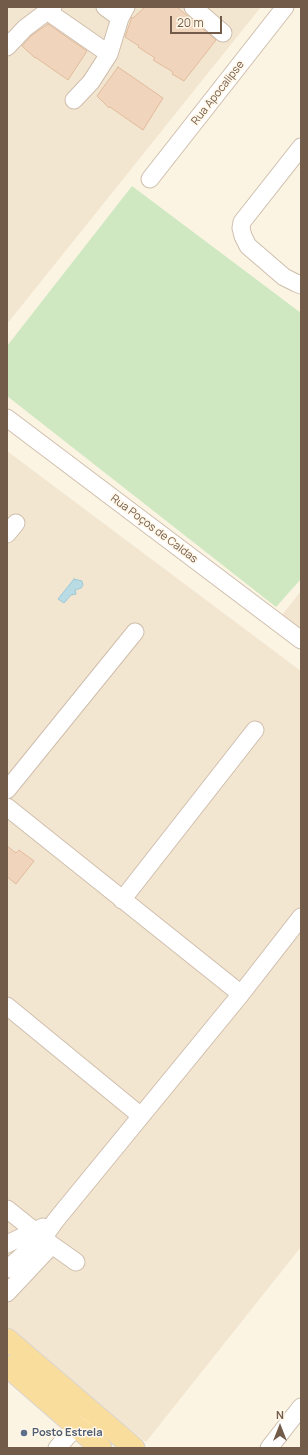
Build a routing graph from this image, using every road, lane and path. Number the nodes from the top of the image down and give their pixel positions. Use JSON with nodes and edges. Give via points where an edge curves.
{"nodes":[{"id":1,"x":106,"y":7,"type":"edge"},
{"id":2,"x":193,"y":7,"type":"edge"},
{"id":3,"x":285,"y":7,"type":"edge"},
{"id":4,"x":50,"y":9,"type":"edge"},
{"id":5,"x":123,"y":12,"type":"edge"},
{"id":6,"x":223,"y":33,"type":"dead end"},
{"id":7,"x":7,"y":47,"type":"edge"},
{"id":8,"x":109,"y":54,"type":"junction"},
{"id":9,"x":74,"y":100,"type":"dead end"},
{"id":10,"x":301,"y":147,"type":"edge"},
{"id":11,"x":150,"y":179,"type":"dead end"},
{"id":12,"x":301,"y":285,"type":"edge"},
{"id":13,"x":7,"y":418,"type":"edge"},
{"id":14,"x":135,"y":632,"type":"dead end"},
{"id":15,"x":301,"y":640,"type":"edge"},
{"id":16,"x":255,"y":730,"type":"dead end"},
{"id":17,"x":7,"y":790,"type":"edge"},
{"id":18,"x":7,"y":806,"type":"edge"},
{"id":19,"x":122,"y":900,"type":"junction"},
{"id":20,"x":301,"y":917,"type":"edge"},
{"id":21,"x":241,"y":994,"type":"junction"},
{"id":22,"x":7,"y":1006,"type":"edge"},
{"id":23,"x":141,"y":1116,"type":"junction"},
{"id":24,"x":7,"y":1209,"type":"edge"},
{"id":25,"x":43,"y":1238,"type":"junction"},
{"id":26,"x":7,"y":1244,"type":"edge"},
{"id":27,"x":76,"y":1262,"type":"dead end"},
{"id":28,"x":7,"y":1269,"type":"edge"},
{"id":29,"x":7,"y":1293,"type":"edge"},
{"id":30,"x":7,"y":1339,"type":"edge"},
{"id":31,"x":12,"y":1365,"type":"edge"},
{"id":32,"x":301,"y":1407,"type":"edge"},
{"id":33,"x":90,"y":1411,"type":"junction"},
{"id":34,"x":77,"y":1427,"type":"junction"},
{"id":35,"x":57,"y":1448,"type":"edge"},
{"id":36,"x":101,"y":1448,"type":"edge"},
{"id":37,"x":134,"y":1448,"type":"edge"},
{"id":38,"x":269,"y":1448,"type":"edge"}],
"edges":[{"from":1,"to":5,"type":"street"},
{"from":2,"to":6,"type":"street"},
{"from":3,"to":11,"type":"street","name":"Rua Apocalipse"},
{"from":4,"to":7,"type":"street","via":[[25,28]]},
{"from":4,"to":8,"type":"street"},
{"from":5,"to":8,"type":"street"},
{"from":8,"to":9,"type":"street","via":[[91,82]]},
{"from":10,"to":12,"type":"street","via":[[242,222],[243,236],[248,246],[284,277]]},
{"from":13,"to":15,"type":"street","name":"Rua Poços de Caldas"},
{"from":14,"to":17,"type":"street"},
{"from":16,"to":19,"type":"street"},
{"from":18,"to":19,"type":"street"},
{"from":19,"to":21,"type":"street"},
{"from":20,"to":21,"type":"street"},
{"from":21,"to":23,"type":"street"},
{"from":22,"to":23,"type":"street"},
{"from":23,"to":25,"type":"street"},
{"from":24,"to":25,"type":"street"},
{"from":25,"to":26,"type":"street"},
{"from":25,"to":27,"type":"street"},
{"from":25,"to":28,"type":"street"},
{"from":25,"to":29,"type":"street"},
{"from":30,"to":31,"type":"main road"},
{"from":31,"to":33,"type":"main road"},
{"from":31,"to":34,"type":"main road"},
{"from":32,"to":38,"type":"street"},
{"from":33,"to":34,"type":"street"},
{"from":33,"to":37,"type":"main road"},
{"from":34,"to":35,"type":"street"},
{"from":34,"to":36,"type":"main road"}]}
